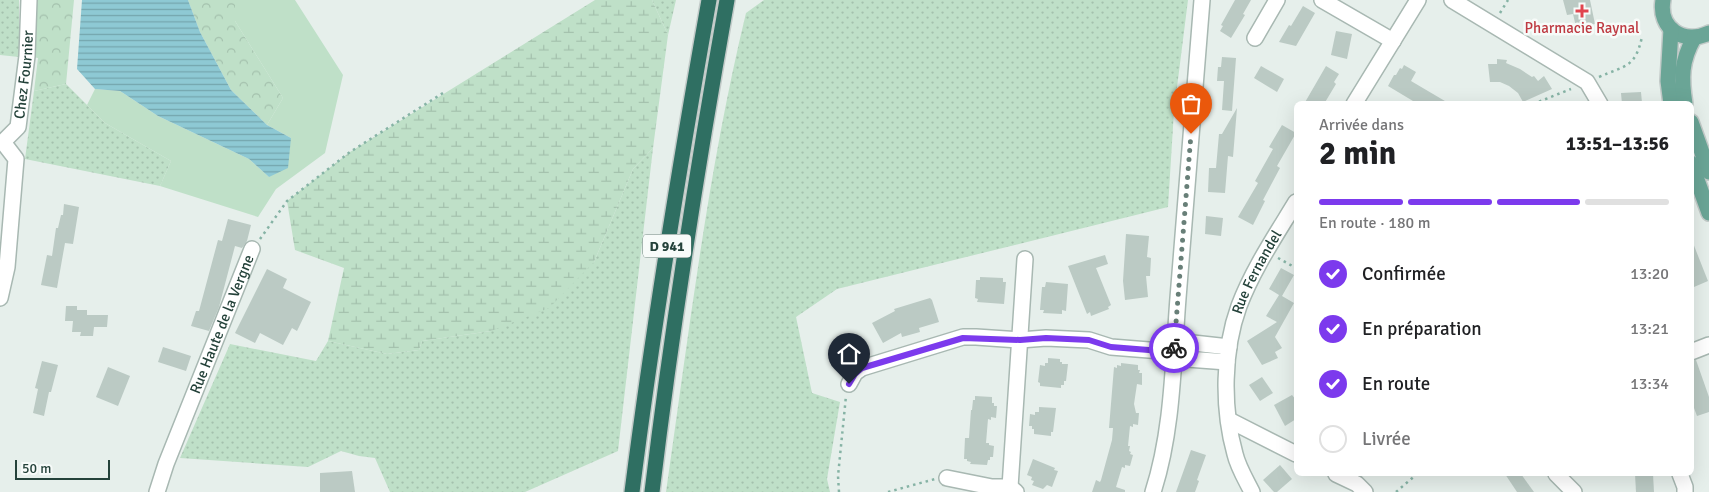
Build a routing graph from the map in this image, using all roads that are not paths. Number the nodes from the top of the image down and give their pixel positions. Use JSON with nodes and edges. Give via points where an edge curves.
{"nodes":[{"id":1,"x":29,"y":0,"type":"edge"},
{"id":2,"x":709,"y":0,"type":"edge"},
{"id":3,"x":727,"y":0,"type":"edge"},
{"id":4,"x":1202,"y":0,"type":"edge"},
{"id":5,"x":1277,"y":0,"type":"edge"},
{"id":6,"x":1322,"y":0,"type":"edge"},
{"id":7,"x":1418,"y":0,"type":"edge"},
{"id":8,"x":1452,"y":0,"type":"edge"},
{"id":9,"x":1662,"y":0,"type":"edge"},
{"id":10,"x":1671,"y":28,"type":"junction"},
{"id":11,"x":1709,"y":33,"type":"edge"},
{"id":12,"x":1255,"y":38,"type":"dead end"},
{"id":13,"x":1694,"y":38,"type":"junction"},
{"id":14,"x":1393,"y":41,"type":"junction"},
{"id":15,"x":1361,"y":101,"type":"edge"},
{"id":16,"x":1598,"y":101,"type":"edge"},
{"id":17,"x":1671,"y":101,"type":"edge"},
{"id":18,"x":1685,"y":101,"type":"edge"},
{"id":19,"x":1694,"y":130,"type":"edge"},
{"id":20,"x":2,"y":142,"type":"edge"},
{"id":21,"x":1694,"y":171,"type":"edge"},
{"id":22,"x":1709,"y":172,"type":"edge"},
{"id":23,"x":1294,"y":205,"type":"edge"},
{"id":24,"x":1709,"y":213,"type":"edge"},
{"id":25,"x":252,"y":249,"type":"road end"},
{"id":26,"x":1026,"y":260,"type":"dead end"},
{"id":27,"x":0,"y":298,"type":"edge"},
{"id":28,"x":1020,"y":340,"type":"junction"},
{"id":29,"x":1709,"y":345,"type":"edge"},
{"id":30,"x":1174,"y":350,"type":"junction"},
{"id":31,"x":1694,"y":351,"type":"edge"},
{"id":32,"x":1228,"y":354,"type":"junction"},
{"id":33,"x":849,"y":384,"type":"road end"},
{"id":34,"x":1229,"y":420,"type":"junction"},
{"id":35,"x":1294,"y":453,"type":"edge"},
{"id":36,"x":1340,"y":476,"type":"edge"},
{"id":37,"x":1558,"y":476,"type":"edge"},
{"id":38,"x":1681,"y":476,"type":"edge"},
{"id":39,"x":947,"y":478,"type":"road end"},
{"id":40,"x":1013,"y":489,"type":"edge"},
{"id":41,"x":157,"y":492,"type":"edge"},
{"id":42,"x":632,"y":492,"type":"edge"},
{"id":43,"x":652,"y":492,"type":"edge"},
{"id":44,"x":1153,"y":492,"type":"edge"},
{"id":45,"x":1252,"y":492,"type":"edge"},
{"id":46,"x":1365,"y":492,"type":"edge"},
{"id":47,"x":1574,"y":492,"type":"edge"},
{"id":48,"x":1685,"y":492,"type":"edge"}],
"edges":[{"from":1,"to":20,"type":"street","name":"Chez Fournier","via":[[27,56],[18,127]]},
{"from":2,"to":42,"type":"highway","number":"D 941","via":[[684,136]]},
{"from":3,"to":43,"type":"highway","number":"D 941","via":[[681,276]]},
{"from":4,"to":30,"type":"street"},
{"from":5,"to":12,"type":"street"},
{"from":6,"to":14,"type":"street"},
{"from":7,"to":14,"type":"street"},
{"from":8,"to":16,"type":"street","via":[[1587,82]]},
{"from":9,"to":10,"type":"main road","via":[[1662,14]]},
{"from":10,"to":13,"type":"main road","via":[[1678,34]]},
{"from":10,"to":17,"type":"main road","via":[[1668,81]]},
{"from":11,"to":13,"type":"main road"},
{"from":13,"to":18,"type":"main road","via":[[1686,56],[1682,80]]},
{"from":14,"to":15,"type":"street"},
{"from":19,"to":22,"type":"main road"},
{"from":20,"to":27,"type":"street","via":[[16,159],[7,267]]},
{"from":21,"to":24,"type":"main road"},
{"from":23,"to":32,"type":"street","name":"Rue Fernandel","via":[[1239,306]]},
{"from":25,"to":41,"type":"street","name":"Rue Haute de la Vergne"},
{"from":26,"to":28,"type":"street"},
{"from":28,"to":30,"type":"street","via":[[1089,340],[1111,347]]},
{"from":28,"to":33,"type":"street","via":[[963,338],[862,368]]},
{"from":28,"to":40,"type":"street"},
{"from":29,"to":31,"type":"street"},
{"from":30,"to":32,"type":"street"},
{"from":30,"to":44,"type":"street","via":[[1162,462]]},
{"from":32,"to":34,"type":"street","name":"Rue Fernandel","via":[[1226,393]]},
{"from":34,"to":35,"type":"street"},
{"from":34,"to":45,"type":"street","name":"Rue Fernandel","via":[[1235,455]]},
{"from":36,"to":46,"type":"street"},
{"from":37,"to":47,"type":"street"},
{"from":38,"to":48,"type":"street"},
{"from":39,"to":40,"type":"street"}]}
